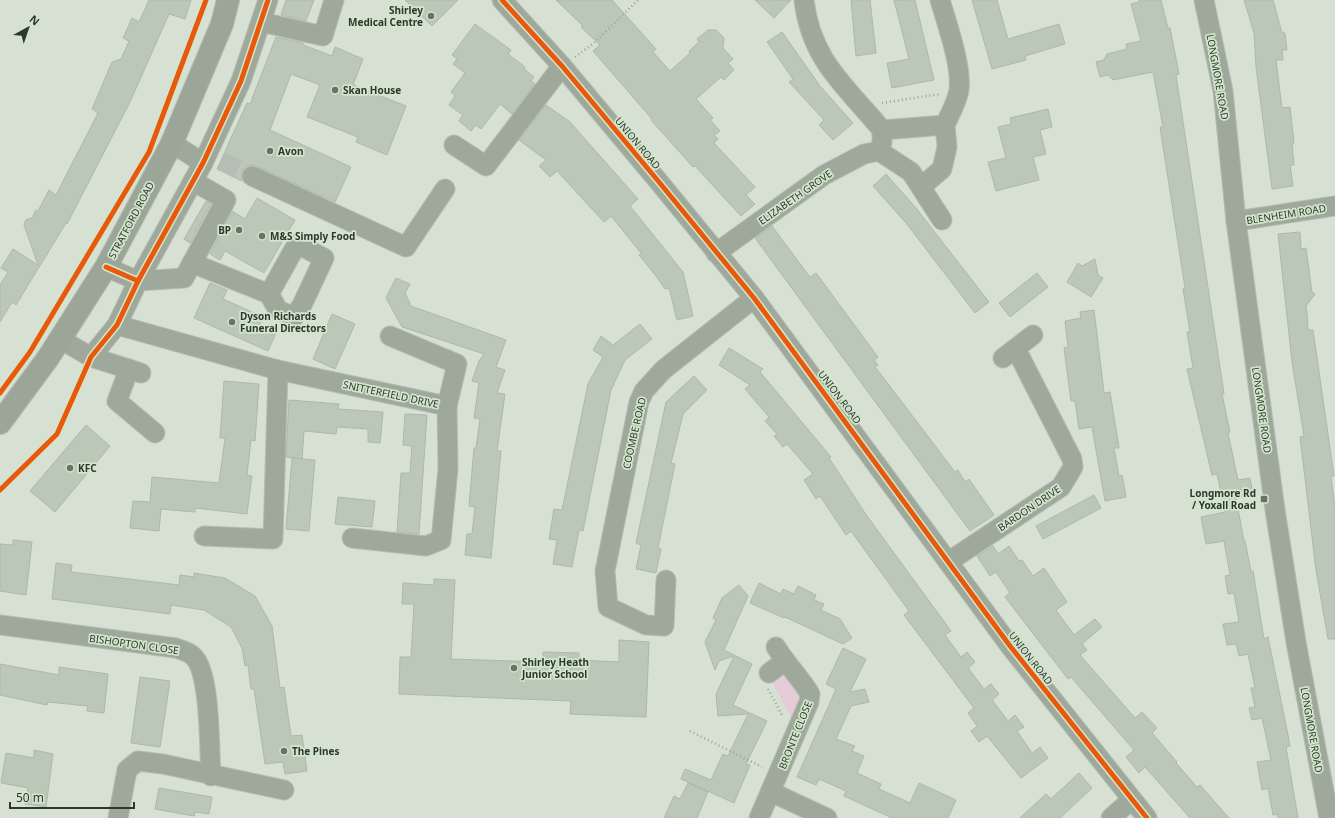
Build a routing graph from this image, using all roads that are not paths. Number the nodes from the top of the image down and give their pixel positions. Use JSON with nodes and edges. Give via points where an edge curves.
{"nodes":[{"id":1,"x":228,"y":0,"type":"edge"},
{"id":2,"x":268,"y":0,"type":"edge"},
{"id":3,"x":334,"y":0,"type":"edge"},
{"id":4,"x":502,"y":0,"type":"edge"},
{"id":5,"x":804,"y":0,"type":"edge"},
{"id":6,"x":940,"y":0,"type":"edge"},
{"id":7,"x":1204,"y":0,"type":"edge"},
{"id":8,"x":261,"y":22,"type":"junction"},
{"id":9,"x":562,"y":66,"type":"junction"},
{"id":10,"x":945,"y":125,"type":"junction"},
{"id":11,"x":882,"y":130,"type":"junction"},
{"id":12,"x":172,"y":143,"type":"junction"},
{"id":13,"x":454,"y":144,"type":"dead end"},
{"id":14,"x":879,"y":151,"type":"junction"},
{"id":15,"x":210,"y":159,"type":"junction"},
{"id":16,"x":252,"y":176,"type":"tunnel mouth"},
{"id":17,"x":193,"y":181,"type":"junction"},
{"id":18,"x":921,"y":187,"type":"junction"},
{"id":19,"x":445,"y":189,"type":"dead end"},
{"id":20,"x":1335,"y":206,"type":"edge"},
{"id":21,"x":942,"y":220,"type":"dead end"},
{"id":22,"x":1236,"y":222,"type":"junction"},
{"id":23,"x":716,"y":253,"type":"junction"},
{"id":24,"x":192,"y":263,"type":"junction"},
{"id":25,"x":106,"y":267,"type":"junction"},
{"id":26,"x":138,"y":281,"type":"junction"},
{"id":27,"x":269,"y":294,"type":"junction"},
{"id":28,"x":754,"y":298,"type":"junction"},
{"id":29,"x":117,"y":325,"type":"junction"},
{"id":30,"x":1033,"y":335,"type":"dead end"},
{"id":31,"x":390,"y":336,"type":"dead end"},
{"id":32,"x":60,"y":339,"type":"junction"},
{"id":33,"x":91,"y":357,"type":"junction"},
{"id":34,"x":278,"y":370,"type":"junction"},
{"id":35,"x":447,"y":406,"type":"junction"},
{"id":36,"x":0,"y":423,"type":"edge"},
{"id":37,"x":155,"y":433,"type":"dead end"},
{"id":38,"x":204,"y":536,"type":"dead end"},
{"id":39,"x":352,"y":538,"type":"dead end"},
{"id":40,"x":948,"y":562,"type":"junction"},
{"id":41,"x":666,"y":580,"type":"dead end"},
{"id":42,"x":0,"y":625,"type":"edge"},
{"id":43,"x":769,"y":673,"type":"road end"},
{"id":44,"x":1328,"y":773,"type":"edge"},
{"id":45,"x":211,"y":776,"type":"junction"},
{"id":46,"x":284,"y":790,"type":"dead end"},
{"id":47,"x":771,"y":792,"type":"junction"},
{"id":48,"x":1131,"y":800,"type":"junction"},
{"id":49,"x":118,"y":818,"type":"edge"},
{"id":50,"x":759,"y":818,"type":"edge"},
{"id":51,"x":828,"y":818,"type":"edge"},
{"id":52,"x":1111,"y":818,"type":"edge"},
{"id":53,"x":1147,"y":818,"type":"edge"},
{"id":54,"x":1329,"y":818,"type":"edge"}],
"edges":[{"from":1,"to":12,"type":"highway","name":"STRATFORD ROAD","via":[[222,24]]},
{"from":2,"to":8,"type":"street"},
{"from":3,"to":8,"type":"street","via":[[323,36]]},
{"from":4,"to":9,"type":"street","name":"UNION ROAD"},
{"from":5,"to":11,"type":"street","via":[[809,28],[817,48],[841,85]]},
{"from":6,"to":10,"type":"street","via":[[959,80],[959,91]]},
{"from":7,"to":22,"type":"street","name":"LONGMORE ROAD","via":[[1223,91]]},
{"from":8,"to":15,"type":"street"},
{"from":9,"to":13,"type":"street","via":[[486,166]]},
{"from":9,"to":23,"type":"street","name":"UNION ROAD"},
{"from":10,"to":11,"type":"street"},
{"from":10,"to":18,"type":"street","via":[[947,147],[942,169]]},
{"from":11,"to":14,"type":"street"},
{"from":12,"to":15,"type":"street","via":[[194,155]]},
{"from":12,"to":25,"type":"highway","name":"STRATFORD ROAD"},
{"from":14,"to":18,"type":"street","via":[[911,172]]},
{"from":14,"to":23,"type":"street","name":"ELIZABETH GROVE","via":[[864,154],[824,175]]},
{"from":15,"to":17,"type":"street"},
{"from":16,"to":19,"type":"street","via":[[406,247]]},
{"from":17,"to":24,"type":"street","via":[[226,200]]},
{"from":17,"to":26,"type":"street"},
{"from":18,"to":21,"type":"street"},
{"from":20,"to":22,"type":"street","name":"BLENHEIM ROAD"},
{"from":22,"to":44,"type":"street","name":"LONGMORE ROAD","via":[[1275,510],[1296,642]]},
{"from":23,"to":28,"type":"street","name":"UNION ROAD"},
{"from":24,"to":26,"type":"street","via":[[184,278]]},
{"from":24,"to":27,"type":"street"},
{"from":25,"to":26,"type":"street"},
{"from":25,"to":32,"type":"highway","name":"STRATFORD ROAD"},
{"from":26,"to":29,"type":"street"},
{"from":27,"to":27,"type":"street","via":[[298,244],[324,258],[302,305],[294,316],[278,310]]},
{"from":28,"to":40,"type":"street","name":"UNION ROAD","via":[[855,432]]},
{"from":28,"to":41,"type":"street","name":"COOMBE ROAD","via":[[663,370],[644,391],[639,402],[605,571],[608,607],[646,625],[664,626]]},
{"from":29,"to":33,"type":"street"},
{"from":29,"to":34,"type":"street","name":"SNITTERFIELD DRIVE"},
{"from":30,"to":40,"type":"street","name":"BARDON DRIVE","via":[[1009,353],[1072,459],[1073,467],[1061,487]]},
{"from":31,"to":35,"type":"street","via":[[457,364]]},
{"from":32,"to":33,"type":"street"},
{"from":32,"to":36,"type":"highway","name":"STRATFORD ROAD"},
{"from":33,"to":37,"type":"street","via":[[135,371],[117,401]]},
{"from":34,"to":35,"type":"street","name":"SNITTERFIELD DRIVE"},
{"from":34,"to":38,"type":"street","via":[[273,539]]},
{"from":35,"to":39,"type":"street","name":"SNITTERFIELD DRIVE","via":[[448,469],[441,540],[426,546]]},
{"from":40,"to":48,"type":"street","name":"UNION ROAD","via":[[1010,646]]},
{"from":42,"to":45,"type":"street","name":"BISHOPTON CLOSE","via":[[176,648],[192,654],[200,665],[205,684]]},
{"from":43,"to":47,"type":"street","name":"BRONTE CLOSE","via":[[780,654],[801,678],[810,694],[809,702]]},
{"from":44,"to":54,"type":"street","name":"LONGMORE ROAD"},
{"from":45,"to":46,"type":"street"},
{"from":45,"to":49,"type":"street","via":[[163,764],[138,761],[127,770]]},
{"from":47,"to":50,"type":"street","name":"BRONTE CLOSE"},
{"from":47,"to":51,"type":"street"},
{"from":48,"to":52,"type":"street"},
{"from":48,"to":53,"type":"street","name":"UNION ROAD"}]}
